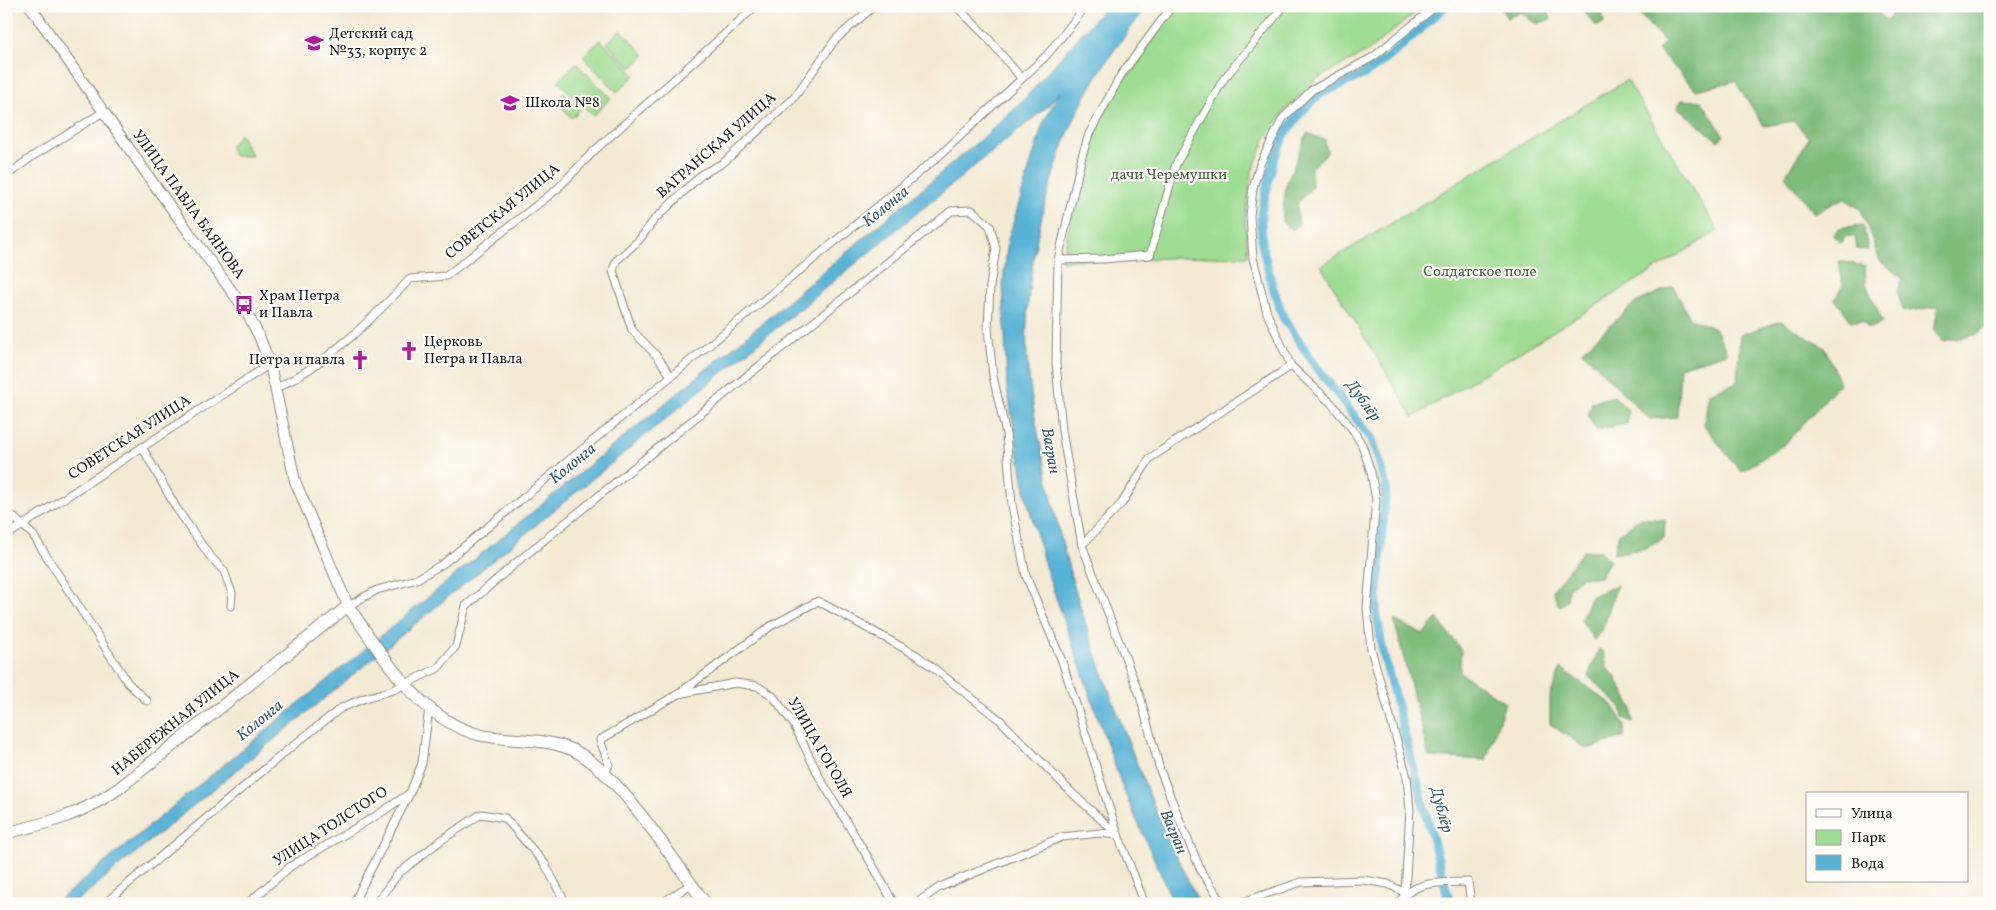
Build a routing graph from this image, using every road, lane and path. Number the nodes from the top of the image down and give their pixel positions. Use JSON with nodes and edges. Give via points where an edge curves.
{"nodes":[{"id":1,"x":30,"y":6,"type":"edge"},
{"id":2,"x":756,"y":6,"type":"edge"},
{"id":3,"x":874,"y":6,"type":"edge"},
{"id":4,"x":956,"y":6,"type":"edge"},
{"id":5,"x":1086,"y":6,"type":"edge"},
{"id":6,"x":1172,"y":6,"type":"edge"},
{"id":7,"x":1284,"y":6,"type":"edge"},
{"id":8,"x":1436,"y":6,"type":"edge"},
{"id":9,"x":1021,"y":78,"type":"junction"},
{"id":10,"x":103,"y":112,"type":"junction"},
{"id":11,"x":6,"y":176,"type":"edge"},
{"id":12,"x":1058,"y":260,"type":"junction"},
{"id":13,"x":270,"y":364,"type":"junction"},
{"id":14,"x":1291,"y":366,"type":"junction"},
{"id":15,"x":671,"y":376,"type":"junction"},
{"id":16,"x":275,"y":389,"type":"junction"},
{"id":17,"x":142,"y":447,"type":"junction"},
{"id":18,"x":6,"y":510,"type":"edge"},
{"id":19,"x":21,"y":525,"type":"junction"},
{"id":20,"x":6,"y":536,"type":"edge"},
{"id":21,"x":1082,"y":545,"type":"junction"},
{"id":22,"x":231,"y":606,"type":"dead end"},
{"id":23,"x":348,"y":606,"type":"junction"},
{"id":24,"x":405,"y":684,"type":"junction"},
{"id":25,"x":678,"y":694,"type":"junction"},
{"id":26,"x":147,"y":701,"type":"dead end"},
{"id":27,"x":429,"y":708,"type":"junction"},
{"id":28,"x":605,"y":773,"type":"junction"},
{"id":29,"x":410,"y":793,"type":"junction"},
{"id":30,"x":6,"y":832,"type":"edge"},
{"id":31,"x":1118,"y":836,"type":"junction"},
{"id":32,"x":691,"y":884,"type":"junction"},
{"id":33,"x":1405,"y":892,"type":"junction"},
{"id":34,"x":104,"y":904,"type":"edge"},
{"id":35,"x":247,"y":904,"type":"edge"},
{"id":36,"x":353,"y":904,"type":"edge"},
{"id":37,"x":375,"y":904,"type":"edge"},
{"id":38,"x":566,"y":904,"type":"edge"},
{"id":39,"x":662,"y":904,"type":"edge"},
{"id":40,"x":706,"y":904,"type":"edge"},
{"id":41,"x":894,"y":904,"type":"edge"},
{"id":42,"x":915,"y":904,"type":"edge"},
{"id":43,"x":1145,"y":904,"type":"edge"},
{"id":44,"x":1224,"y":904,"type":"edge"},
{"id":45,"x":1237,"y":904,"type":"edge"},
{"id":46,"x":1398,"y":904,"type":"edge"},
{"id":47,"x":1471,"y":904,"type":"edge"}],
"edges":[{"from":1,"to":10,"type":"main road","name":"УЛИЦА ПАВЛА БАЯНОВА"},
{"from":2,"to":16,"type":"street","name":"СОВЕТСКАЯ УЛИЦА","via":[[594,151],[556,190],[446,276],[410,279],[362,328],[307,371]]},
{"from":3,"to":15,"type":"street","name":"ВАГРАНСКАЯ УЛИЦА","via":[[836,40],[793,99],[723,163],[702,174],[616,261],[613,271],[632,330]]},
{"from":4,"to":9,"type":"street"},
{"from":5,"to":9,"type":"street","via":[[1047,55]]},
{"from":6,"to":12,"type":"street","via":[[1121,75],[1089,134]]},
{"from":7,"to":12,"type":"street","via":[[1223,80],[1176,164],[1150,254]]},
{"from":8,"to":14,"type":"street","via":[[1374,57],[1312,90],[1282,118],[1260,164],[1250,216],[1252,258],[1267,313]]},
{"from":9,"to":15,"type":"street","via":[[939,156]]},
{"from":10,"to":11,"type":"street"},
{"from":10,"to":13,"type":"main road","name":"УЛИЦА ПАВЛА БАЯНОВА","via":[[246,311]]},
{"from":12,"to":21,"type":"street","via":[[1057,373],[1062,431]]},
{"from":13,"to":16,"type":"main road","name":"УЛИЦА ПАВЛА БАЯНОВА"},
{"from":13,"to":17,"type":"street","name":"СОВЕТСКАЯ УЛИЦА"},
{"from":14,"to":21,"type":"street","via":[[1150,458],[1122,503]]},
{"from":14,"to":33,"type":"street","via":[[1353,430],[1371,472],[1376,500],[1367,608],[1371,649],[1406,777],[1410,810]]},
{"from":15,"to":23,"type":"street","via":[[444,563],[417,579],[377,590]]},
{"from":16,"to":23,"type":"main road","name":"УЛИЦА ПАВЛА БАЯНОВА","via":[[295,482]]},
{"from":17,"to":19,"type":"street","name":"СОВЕТСКАЯ УЛИЦА"},
{"from":17,"to":22,"type":"street","via":[[177,509],[224,571],[232,593]]},
{"from":18,"to":19,"type":"street"},
{"from":19,"to":20,"type":"street","name":"СОВЕТСКАЯ УЛИЦА"},
{"from":19,"to":26,"type":"street","via":[[33,535],[128,683]]},
{"from":21,"to":44,"type":"street","via":[[1140,696],[1160,770],[1182,826],[1202,873]]},
{"from":23,"to":24,"type":"highway"},
{"from":23,"to":30,"type":"highway","name":"НАБЕРЕЖНАЯ УЛИЦА","via":[[118,790],[65,818]]},
{"from":24,"to":27,"type":"highway"},
{"from":24,"to":31,"type":"street","via":[[438,668],[456,646],[466,606],[517,562],[951,211],[972,210],[990,226],[996,248],[988,329],[993,376],[1006,434],[1012,504],[1026,576],[1062,661]]},
{"from":24,"to":34,"type":"street","via":[[341,708]]},
{"from":25,"to":28,"type":"street","name":"УЛИЦА ГОГОЛЯ","via":[[600,740],[609,765]]},
{"from":25,"to":31,"type":"street","via":[[771,626],[818,601],[918,656],[1000,720]]},
{"from":25,"to":41,"type":"street","name":"УЛИЦА ГОГОЛЯ","via":[[735,683],[757,686],[773,696],[794,725],[820,778]]},
{"from":27,"to":28,"type":"highway","via":[[455,726],[479,734],[549,743],[573,750]]},
{"from":27,"to":29,"type":"street","name":"УЛИЦА ТОЛСТОГО","via":[[422,763]]},
{"from":28,"to":32,"type":"highway"},
{"from":29,"to":35,"type":"street","name":"УЛИЦА ТОЛСТОГО","via":[[291,866]]},
{"from":29,"to":36,"type":"street"},
{"from":31,"to":42,"type":"street","via":[[1062,836],[940,887]]},
{"from":31,"to":43,"type":"street"},
{"from":32,"to":39,"type":"street"},
{"from":32,"to":40,"type":"highway"},
{"from":33,"to":45,"type":"street","via":[[1388,884],[1364,880],[1301,882]]},
{"from":33,"to":46,"type":"street"},
{"from":33,"to":47,"type":"street","via":[[1422,884],[1468,882]]},
{"from":37,"to":38,"type":"street","via":[[398,874],[482,814],[505,818],[545,864]]}]}
